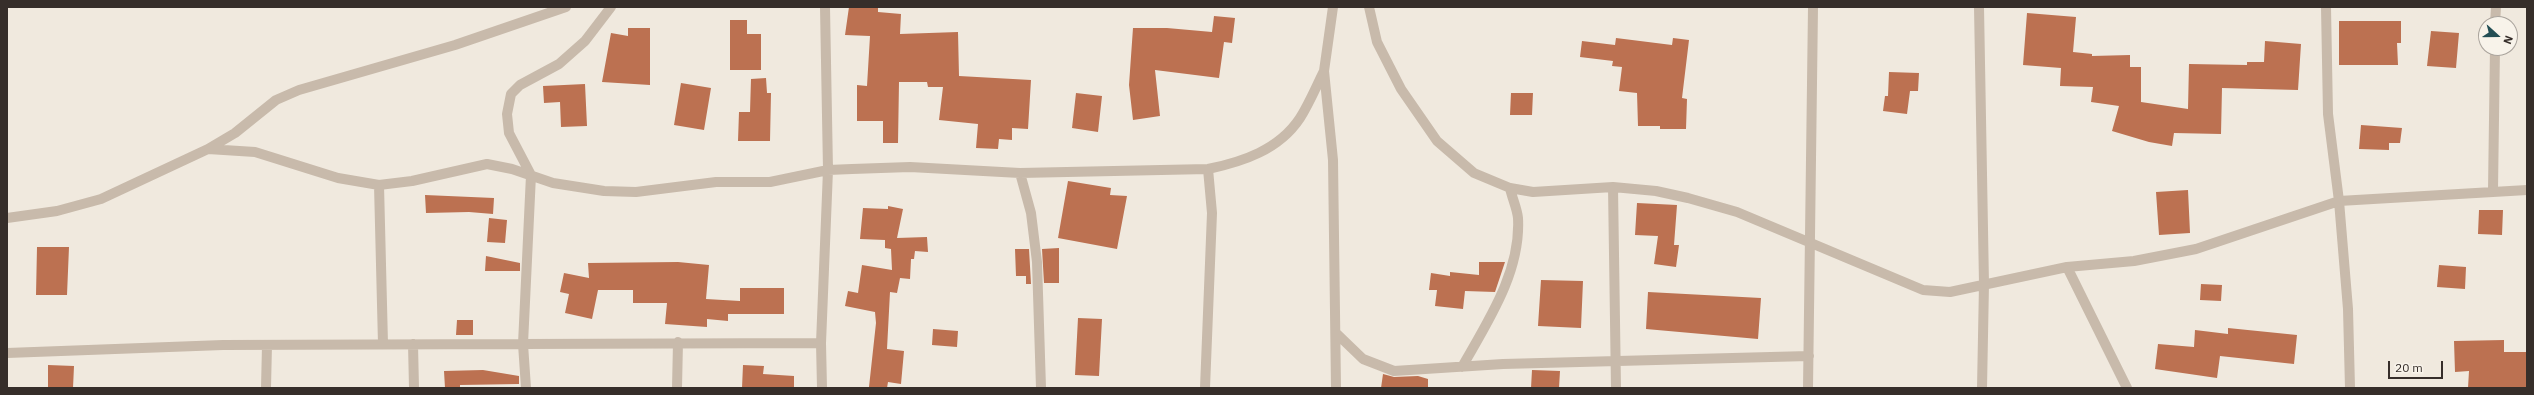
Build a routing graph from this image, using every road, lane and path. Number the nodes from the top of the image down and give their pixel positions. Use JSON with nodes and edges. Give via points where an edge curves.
{"nodes":[{"id":1,"x":566,"y":7,"type":"edge"},
{"id":2,"x":611,"y":7,"type":"edge"},
{"id":3,"x":825,"y":7,"type":"edge"},
{"id":4,"x":1332,"y":7,"type":"edge"},
{"id":5,"x":1369,"y":7,"type":"edge"},
{"id":6,"x":1813,"y":7,"type":"edge"},
{"id":7,"x":1979,"y":7,"type":"edge"},
{"id":8,"x":2326,"y":7,"type":"edge"},
{"id":9,"x":2495,"y":56,"type":"edge"},
{"id":10,"x":1324,"y":71,"type":"junction"},
{"id":11,"x":208,"y":149,"type":"junction"},
{"id":12,"x":1208,"y":169,"type":"junction"},
{"id":13,"x":828,"y":170,"type":"junction"},
{"id":14,"x":1020,"y":172,"type":"junction"},
{"id":15,"x":532,"y":175,"type":"junction"},
{"id":16,"x":379,"y":185,"type":"junction"},
{"id":17,"x":1613,"y":187,"type":"junction"},
{"id":18,"x":1510,"y":188,"type":"junction"},
{"id":19,"x":2493,"y":190,"type":"junction"},
{"id":20,"x":2527,"y":190,"type":"edge"},
{"id":21,"x":2339,"y":201,"type":"junction"},
{"id":22,"x":7,"y":218,"type":"edge"},
{"id":23,"x":1810,"y":244,"type":"junction"},
{"id":24,"x":2066,"y":266,"type":"junction"},
{"id":25,"x":1984,"y":284,"type":"junction"},
{"id":26,"x":1336,"y":333,"type":"junction"},
{"id":27,"x":678,"y":342,"type":"junction"},
{"id":28,"x":821,"y":343,"type":"junction"},
{"id":29,"x":267,"y":344,"type":"junction"},
{"id":30,"x":383,"y":344,"type":"junction"},
{"id":31,"x":413,"y":344,"type":"junction"},
{"id":32,"x":523,"y":344,"type":"junction"},
{"id":33,"x":7,"y":352,"type":"edge"},
{"id":34,"x":1809,"y":356,"type":"junction"},
{"id":35,"x":1617,"y":360,"type":"junction"},
{"id":36,"x":1462,"y":367,"type":"junction"},
{"id":37,"x":266,"y":388,"type":"edge"},
{"id":38,"x":414,"y":388,"type":"edge"},
{"id":39,"x":526,"y":388,"type":"edge"},
{"id":40,"x":677,"y":388,"type":"edge"},
{"id":41,"x":822,"y":388,"type":"edge"},
{"id":42,"x":1041,"y":388,"type":"edge"},
{"id":43,"x":1205,"y":388,"type":"edge"},
{"id":44,"x":1336,"y":388,"type":"edge"},
{"id":45,"x":1616,"y":388,"type":"edge"},
{"id":46,"x":1808,"y":388,"type":"edge"},
{"id":47,"x":1982,"y":388,"type":"edge"},
{"id":48,"x":2127,"y":388,"type":"edge"},
{"id":49,"x":2350,"y":388,"type":"edge"}],
"edges":[{"from":1,"to":11,"type":"street","via":[[455,45],[299,90],[276,100],[235,133]]},
{"from":2,"to":15,"type":"street","via":[[585,41],[559,64],[520,85],[511,94],[507,114],[509,133]]},
{"from":3,"to":13,"type":"street"},
{"from":4,"to":10,"type":"street"},
{"from":5,"to":18,"type":"street","via":[[1377,42],[1401,89],[1437,141],[1474,173]]},
{"from":6,"to":23,"type":"street"},
{"from":7,"to":25,"type":"street"},
{"from":8,"to":21,"type":"street","via":[[2328,114]]},
{"from":9,"to":19,"type":"street"},
{"from":10,"to":12,"type":"street","via":[[1299,119],[1275,145],[1236,163]]},
{"from":10,"to":26,"type":"street","via":[[1333,160]]},
{"from":11,"to":16,"type":"street","via":[[255,152],[338,178]]},
{"from":11,"to":22,"type":"street","via":[[101,199],[57,211]]},
{"from":12,"to":14,"type":"street"},
{"from":12,"to":43,"type":"street","via":[[1212,213]]},
{"from":13,"to":14,"type":"street","via":[[910,167]]},
{"from":13,"to":15,"type":"street","via":[[770,182],[716,182],[636,192],[604,191],[553,183]]},
{"from":13,"to":28,"type":"street"},
{"from":14,"to":42,"type":"street","via":[[1031,213],[1037,262]]},
{"from":15,"to":16,"type":"street","via":[[487,164],[412,181]]},
{"from":15,"to":32,"type":"street"},
{"from":16,"to":30,"type":"street"},
{"from":17,"to":18,"type":"street","via":[[1559,192],[1533,192]]},
{"from":17,"to":23,"type":"street","via":[[1656,191],[1737,212]]},
{"from":17,"to":35,"type":"street"},
{"from":18,"to":36,"type":"street","via":[[1518,217],[1514,262],[1498,301]]},
{"from":19,"to":20,"type":"street"},
{"from":19,"to":21,"type":"street"},
{"from":21,"to":24,"type":"street","via":[[2196,249],[2134,261]]},
{"from":21,"to":49,"type":"street","via":[[2348,309]]},
{"from":23,"to":25,"type":"street","via":[[1923,290],[1950,292]]},
{"from":23,"to":34,"type":"street"},
{"from":24,"to":25,"type":"street"},
{"from":24,"to":48,"type":"street"},
{"from":25,"to":47,"type":"street"},
{"from":26,"to":36,"type":"street","via":[[1363,360],[1394,371]]},
{"from":26,"to":44,"type":"street"},
{"from":27,"to":28,"type":"street"},
{"from":27,"to":32,"type":"street"},
{"from":27,"to":40,"type":"street"},
{"from":28,"to":41,"type":"street"},
{"from":29,"to":30,"type":"street"},
{"from":29,"to":33,"type":"street"},
{"from":29,"to":37,"type":"street"},
{"from":30,"to":31,"type":"street"},
{"from":31,"to":32,"type":"street"},
{"from":31,"to":38,"type":"street"},
{"from":32,"to":39,"type":"street"},
{"from":34,"to":35,"type":"street"},
{"from":34,"to":46,"type":"street"},
{"from":35,"to":36,"type":"street"},
{"from":35,"to":45,"type":"street"}]}
